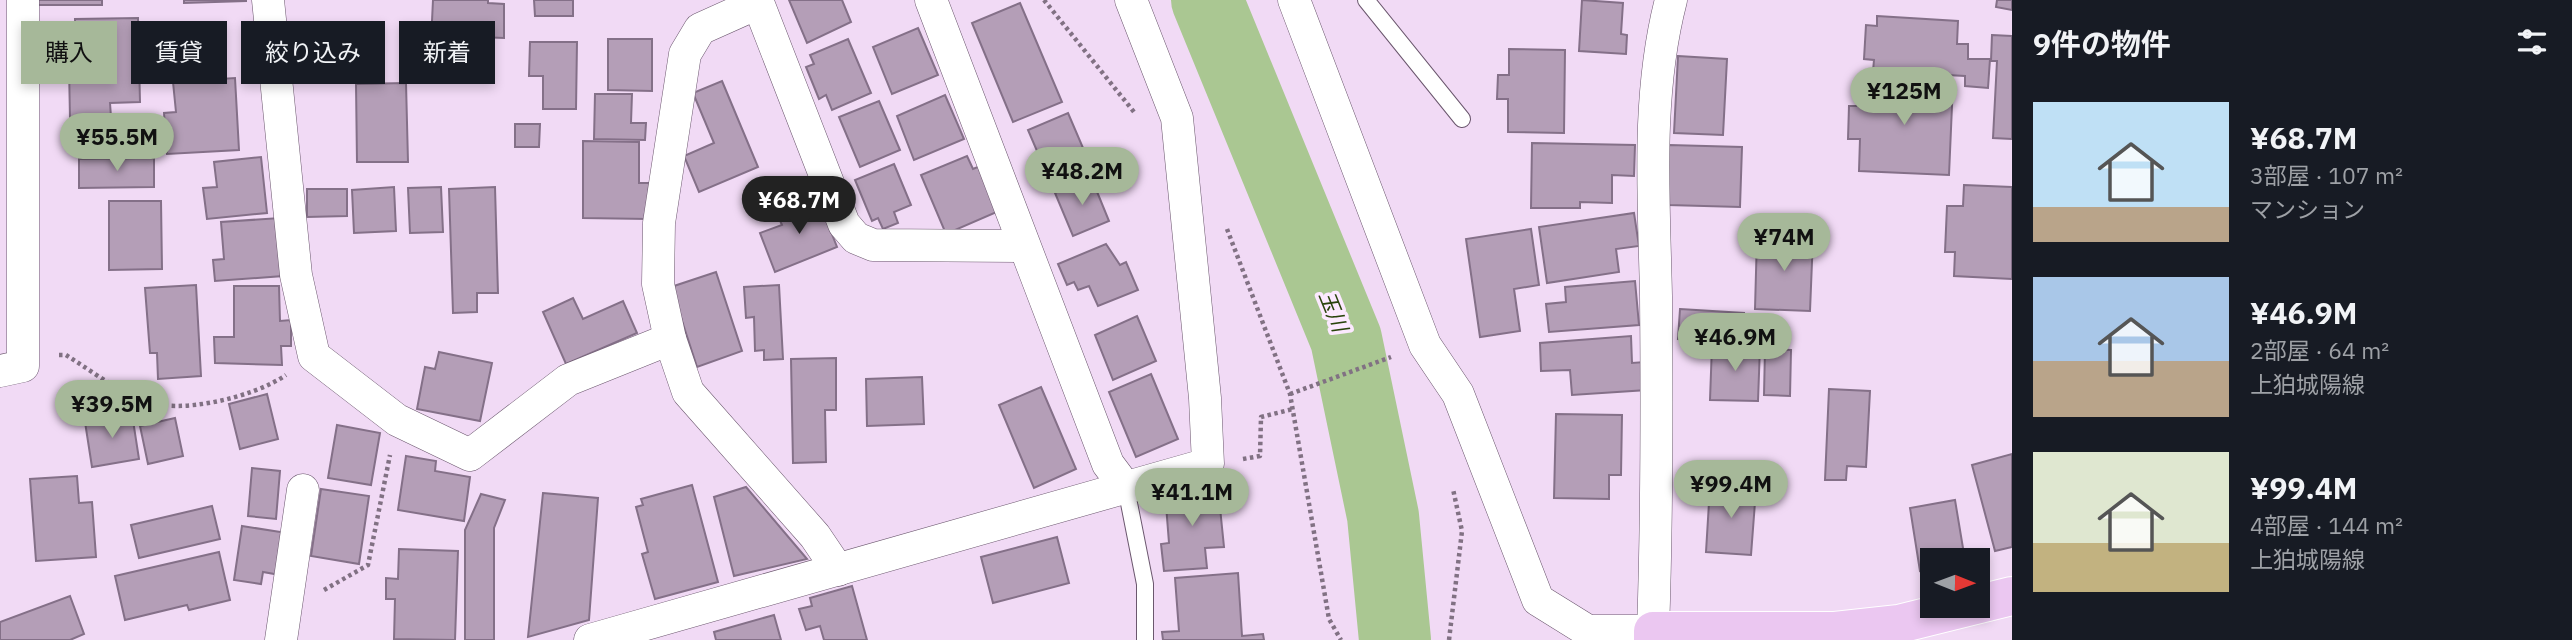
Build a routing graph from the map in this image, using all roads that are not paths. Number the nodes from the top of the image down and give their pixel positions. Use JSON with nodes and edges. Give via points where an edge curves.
{"nodes":[{"id":1,"x":23,"y":0,"type":"edge"},
{"id":2,"x":268,"y":0,"type":"edge"},
{"id":3,"x":931,"y":0,"type":"edge"},
{"id":4,"x":1131,"y":0,"type":"edge"},
{"id":5,"x":1294,"y":0,"type":"edge"},
{"id":6,"x":1366,"y":0,"type":"edge"},
{"id":7,"x":1671,"y":0,"type":"edge"},
{"id":8,"x":757,"y":1,"type":"edge"},
{"id":9,"x":1462,"y":119,"type":"dead end"},
{"id":10,"x":1023,"y":246,"type":"junction"},
{"id":11,"x":670,"y":339,"type":"junction"},
{"id":12,"x":12,"y":362,"type":"edge"},
{"id":13,"x":1126,"y":488,"type":"junction"},
{"id":14,"x":303,"y":490,"type":"dead end"},
{"id":15,"x":838,"y":570,"type":"junction"},
{"id":16,"x":2012,"y":596,"type":"edge"},
{"id":17,"x":282,"y":626,"type":"edge"},
{"id":18,"x":1653,"y":636,"type":"edge"},
{"id":19,"x":590,"y":640,"type":"edge"},
{"id":20,"x":1145,"y":640,"type":"edge"}],
"edges":[{"from":1,"to":12,"type":"street"},
{"from":2,"to":11,"type":"street","via":[[296,275],[314,355],[397,420],[470,455],[568,380]]},
{"from":3,"to":10,"type":"street"},
{"from":4,"to":13,"type":"street","via":[[1177,118],[1208,464]]},
{"from":5,"to":18,"type":"street","via":[[1425,345],[1458,394],[1538,600],[1588,631]]},
{"from":6,"to":9,"type":"lane"},
{"from":7,"to":18,"type":"street","via":[[1663,29],[1653,137],[1658,477]]},
{"from":8,"to":10,"type":"street","via":[[844,225],[856,238],[873,245]]},
{"from":8,"to":11,"type":"street","via":[[700,29],[685,54],[659,223],[658,284]]},
{"from":10,"to":13,"type":"street","via":[[1108,464]]},
{"from":11,"to":15,"type":"street","via":[[688,392],[815,536]]},
{"from":13,"to":15,"type":"street"},
{"from":13,"to":20,"type":"lane","via":[[1144,584]]},
{"from":14,"to":17,"type":"street"},
{"from":15,"to":19,"type":"street"},
{"from":16,"to":18,"type":"main road","via":[[1899,624],[1835,631]]}]}
